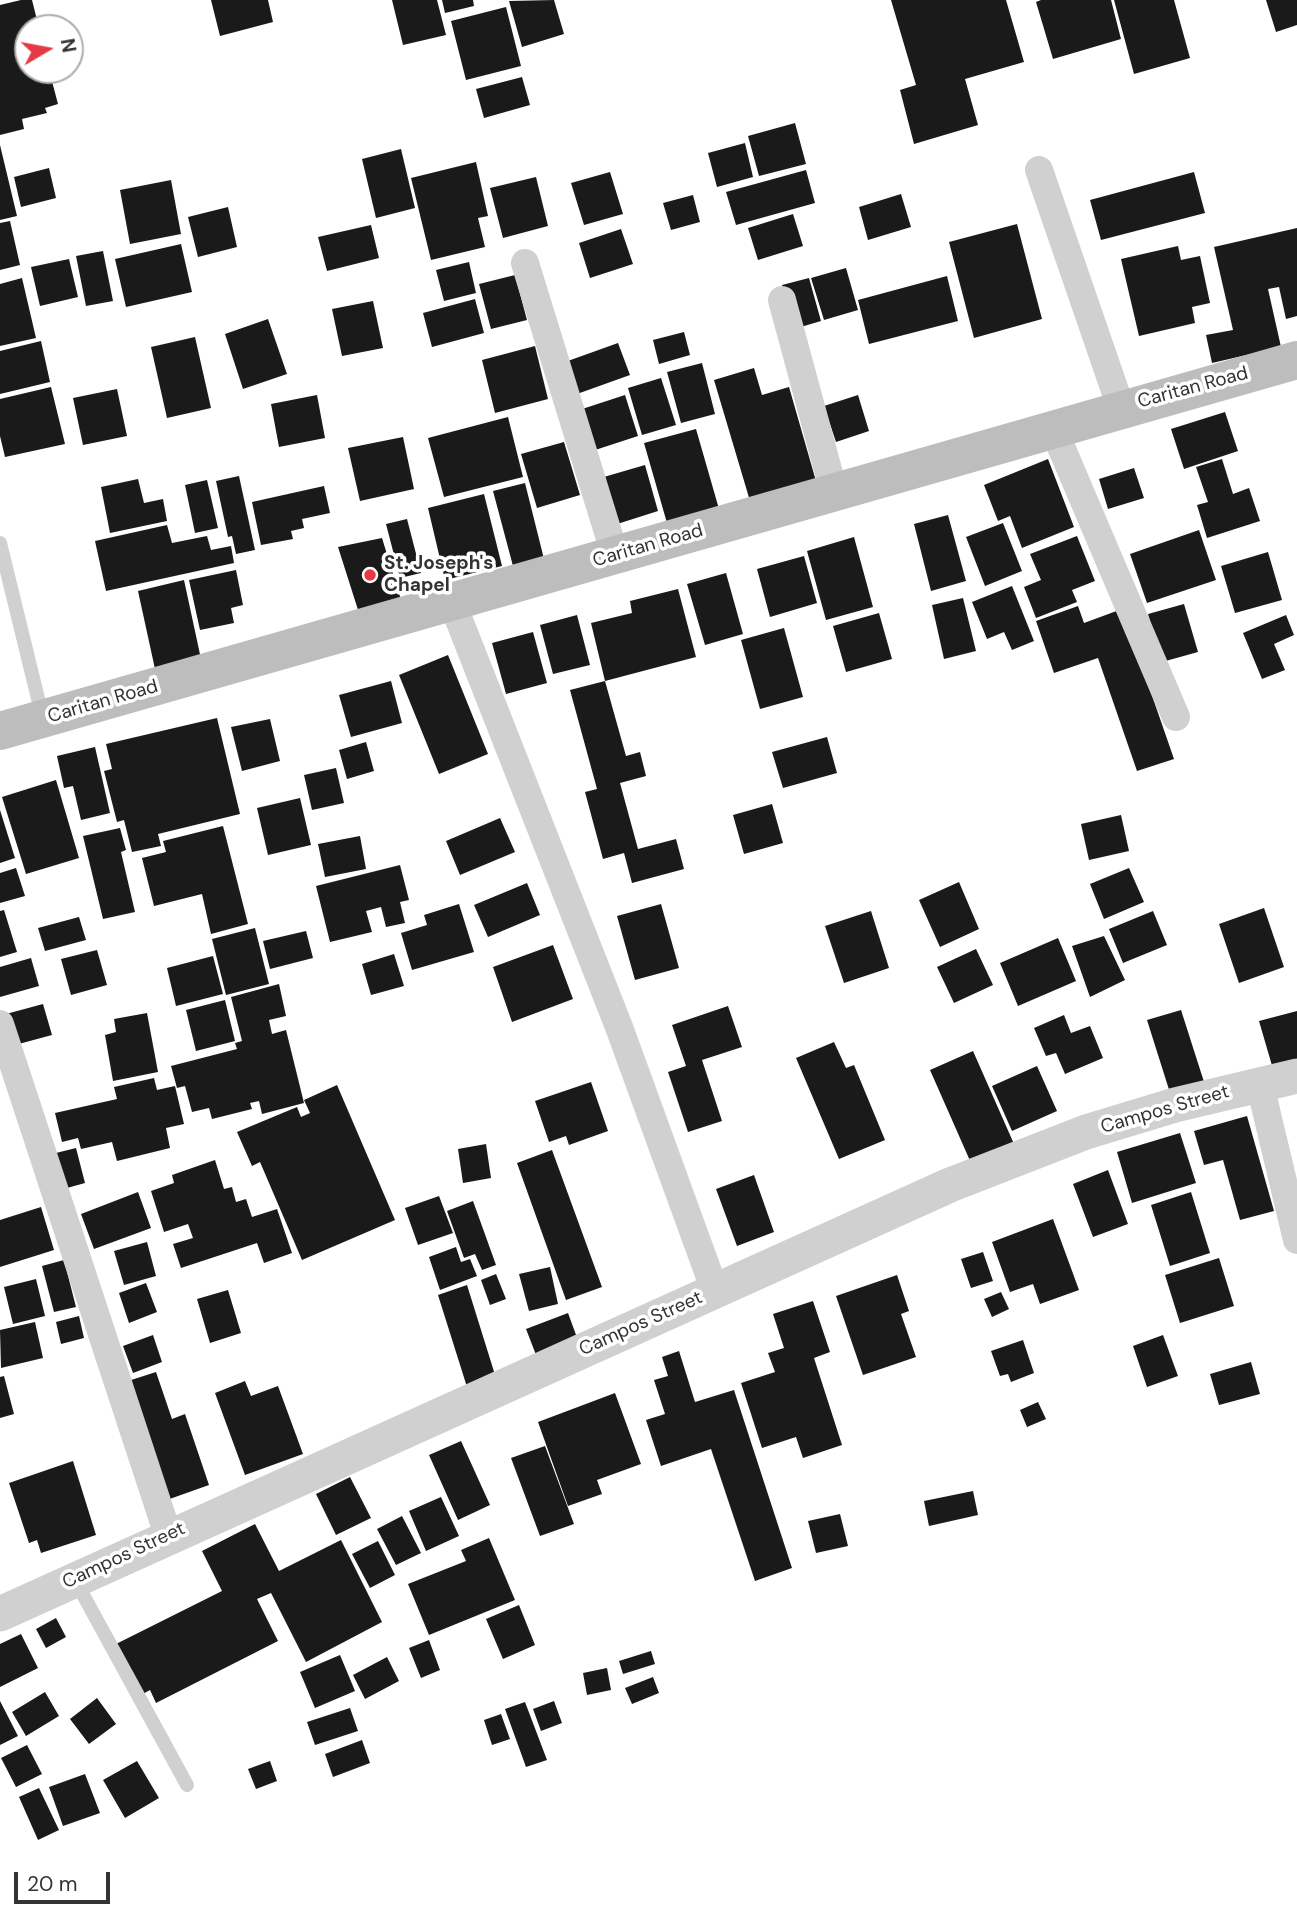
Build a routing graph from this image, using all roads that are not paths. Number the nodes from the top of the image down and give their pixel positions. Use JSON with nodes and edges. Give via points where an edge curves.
{"nodes":[{"id":1,"x":1039,"y":170,"type":"dead end"},
{"id":2,"x":525,"y":263,"type":"dead end"},
{"id":3,"x":782,"y":300,"type":"dead end"},
{"id":4,"x":1297,"y":360,"type":"edge"},
{"id":5,"x":1121,"y":408,"type":"junction"},
{"id":6,"x":1054,"y":428,"type":"junction"},
{"id":7,"x":834,"y":492,"type":"junction"},
{"id":8,"x":0,"y":543,"type":"edge"},
{"id":9,"x":615,"y":555,"type":"junction"},
{"id":10,"x":453,"y":602,"type":"junction"},
{"id":11,"x":1176,"y":717,"type":"dead end"},
{"id":12,"x":44,"y":719,"type":"junction"},
{"id":13,"x":0,"y":732,"type":"edge"},
{"id":14,"x":0,"y":1024,"type":"edge"},
{"id":15,"x":1297,"y":1076,"type":"edge"},
{"id":16,"x":1260,"y":1084,"type":"junction"},
{"id":17,"x":1297,"y":1240,"type":"edge"},
{"id":18,"x":715,"y":1291,"type":"junction"},
{"id":19,"x":168,"y":1535,"type":"junction"},
{"id":20,"x":74,"y":1579,"type":"junction"},
{"id":21,"x":0,"y":1614,"type":"edge"},
{"id":22,"x":187,"y":1785,"type":"dead end"}],
"edges":[{"from":1,"to":5,"type":"street"},
{"from":2,"to":9,"type":"street"},
{"from":3,"to":7,"type":"street"},
{"from":4,"to":5,"type":"main road","name":"Caritan Road"},
{"from":5,"to":6,"type":"main road","name":"Caritan Road"},
{"from":6,"to":7,"type":"main road","name":"Caritan Road"},
{"from":6,"to":11,"type":"street"},
{"from":7,"to":9,"type":"main road","name":"Caritan Road"},
{"from":8,"to":12,"type":"lane"},
{"from":9,"to":10,"type":"main road","name":"Caritan Road"},
{"from":10,"to":12,"type":"main road","name":"Caritan Road"},
{"from":10,"to":18,"type":"street","via":[[620,1027]]},
{"from":12,"to":13,"type":"main road","name":"Caritan Road"},
{"from":14,"to":19,"type":"street"},
{"from":15,"to":16,"type":"street","name":"Campos Street"},
{"from":16,"to":17,"type":"street"},
{"from":16,"to":18,"type":"street","name":"Campos Street","via":[[1086,1132],[950,1185]]},
{"from":18,"to":19,"type":"street","name":"Campos Street"},
{"from":19,"to":20,"type":"street","name":"Campos Street"},
{"from":20,"to":21,"type":"street","name":"Campos Street"},
{"from":20,"to":22,"type":"lane"}]}
